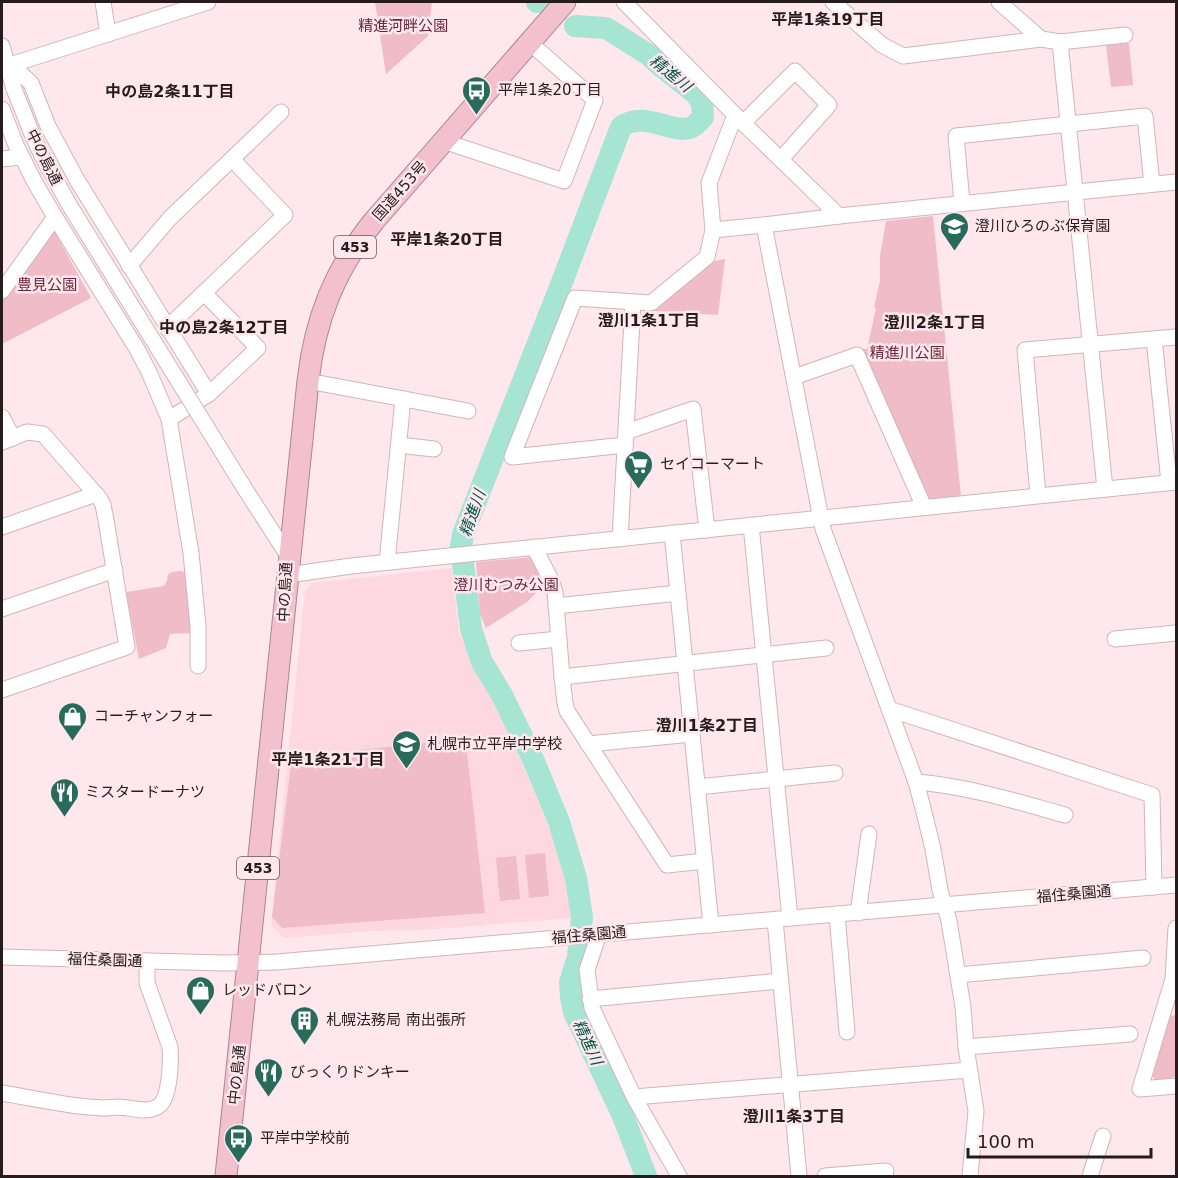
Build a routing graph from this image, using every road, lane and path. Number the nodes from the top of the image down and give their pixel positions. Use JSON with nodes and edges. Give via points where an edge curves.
{"nodes":[{"id":1,"x":103,"y":2,"type":"edge"},
{"id":2,"x":208,"y":2,"type":"edge"},
{"id":3,"x":565,"y":2,"type":"edge"},
{"id":4,"x":624,"y":2,"type":"edge"},
{"id":5,"x":833,"y":2,"type":"edge"},
{"id":6,"x":999,"y":2,"type":"edge"},
{"id":7,"x":108,"y":34,"type":"junction"},
{"id":8,"x":1125,"y":35,"type":"dead end"},
{"id":9,"x":1041,"y":39,"type":"junction"},
{"id":10,"x":529,"y":42,"type":"junction"},
{"id":11,"x":1060,"y":42,"type":"junction"},
{"id":12,"x":2,"y":46,"type":"edge"},
{"id":13,"x":4,"y":70,"type":"edge"},
{"id":14,"x":2,"y":109,"type":"edge"},
{"id":15,"x":281,"y":112,"type":"dead end"},
{"id":16,"x":739,"y":119,"type":"junction"},
{"id":17,"x":1068,"y":125,"type":"junction"},
{"id":18,"x":443,"y":141,"type":"junction"},
{"id":19,"x":22,"y":157,"type":"junction"},
{"id":20,"x":2,"y":159,"type":"edge"},
{"id":21,"x":232,"y":159,"type":"junction"},
{"id":22,"x":782,"y":159,"type":"junction"},
{"id":23,"x":1176,"y":182,"type":"edge"},
{"id":24,"x":1152,"y":184,"type":"junction"},
{"id":25,"x":1075,"y":192,"type":"junction"},
{"id":26,"x":962,"y":203,"type":"junction"},
{"id":27,"x":839,"y":216,"type":"junction"},
{"id":28,"x":55,"y":217,"type":"junction"},
{"id":29,"x":764,"y":225,"type":"junction"},
{"id":30,"x":713,"y":230,"type":"junction"},
{"id":31,"x":129,"y":266,"type":"junction"},
{"id":32,"x":2,"y":291,"type":"edge"},
{"id":33,"x":204,"y":293,"type":"junction"},
{"id":34,"x":633,"y":302,"type":"junction"},
{"id":35,"x":167,"y":328,"type":"junction"},
{"id":36,"x":1176,"y":337,"type":"edge"},
{"id":37,"x":1154,"y":339,"type":"junction"},
{"id":38,"x":1090,"y":345,"type":"junction"},
{"id":39,"x":794,"y":378,"type":"junction"},
{"id":40,"x":308,"y":381,"type":"junction"},
{"id":41,"x":209,"y":394,"type":"junction"},
{"id":42,"x":403,"y":399,"type":"junction"},
{"id":43,"x":468,"y":411,"type":"dead end"},
{"id":44,"x":2,"y":417,"type":"edge"},
{"id":45,"x":169,"y":419,"type":"junction"},
{"id":46,"x":625,"y":438,"type":"junction"},
{"id":47,"x":7,"y":440,"type":"edge"},
{"id":48,"x":399,"y":445,"type":"junction"},
{"id":49,"x":434,"y":449,"type":"dead end"},
{"id":50,"x":1173,"y":482,"type":"edge"},
{"id":51,"x":1105,"y":489,"type":"junction"},
{"id":52,"x":96,"y":494,"type":"junction"},
{"id":53,"x":1038,"y":495,"type":"junction"},
{"id":54,"x":924,"y":507,"type":"junction"},
{"id":55,"x":821,"y":518,"type":"junction"},
{"id":56,"x":751,"y":525,"type":"junction"},
{"id":57,"x":2,"y":527,"type":"edge"},
{"id":58,"x":707,"y":530,"type":"junction"},
{"id":59,"x":672,"y":533,"type":"junction"},
{"id":60,"x":620,"y":539,"type":"junction"},
{"id":61,"x":534,"y":547,"type":"junction"},
{"id":62,"x":387,"y":562,"type":"junction"},
{"id":63,"x":289,"y":567,"type":"junction"},
{"id":64,"x":115,"y":570,"type":"junction"},
{"id":65,"x":678,"y":593,"type":"junction"},
{"id":66,"x":556,"y":606,"type":"junction"},
{"id":67,"x":2,"y":609,"type":"edge"},
{"id":68,"x":1176,"y":633,"type":"edge"},
{"id":69,"x":559,"y":639,"type":"junction"},
{"id":70,"x":1115,"y":639,"type":"dead end"},
{"id":71,"x":519,"y":643,"type":"dead end"},
{"id":72,"x":826,"y":648,"type":"dead end"},
{"id":73,"x":763,"y":655,"type":"junction"},
{"id":74,"x":685,"y":663,"type":"junction"},
{"id":75,"x":198,"y":666,"type":"dead end"},
{"id":76,"x":562,"y":677,"type":"junction"},
{"id":77,"x":2,"y":690,"type":"edge"},
{"id":78,"x":889,"y":709,"type":"junction"},
{"id":79,"x":692,"y":734,"type":"junction"},
{"id":80,"x":588,"y":744,"type":"junction"},
{"id":81,"x":835,"y":773,"type":"dead end"},
{"id":82,"x":776,"y":779,"type":"junction"},
{"id":83,"x":916,"y":783,"type":"junction"},
{"id":84,"x":697,"y":787,"type":"junction"},
{"id":85,"x":1065,"y":815,"type":"dead end"},
{"id":86,"x":869,"y":834,"type":"dead end"},
{"id":87,"x":705,"y":861,"type":"junction"},
{"id":88,"x":1176,"y":885,"type":"edge"},
{"id":89,"x":1154,"y":887,"type":"junction"},
{"id":90,"x":945,"y":905,"type":"junction"},
{"id":91,"x":858,"y":913,"type":"junction"},
{"id":92,"x":837,"y":915,"type":"junction"},
{"id":93,"x":782,"y":919,"type":"junction"},
{"id":94,"x":711,"y":925,"type":"junction"},
{"id":95,"x":1176,"y":928,"type":"edge"},
{"id":96,"x":587,"y":936,"type":"junction"},
{"id":97,"x":2,"y":957,"type":"edge"},
{"id":98,"x":1143,"y":958,"type":"dead end"},
{"id":99,"x":147,"y":961,"type":"junction"},
{"id":100,"x":248,"y":962,"type":"junction"},
{"id":101,"x":958,"y":975,"type":"junction"},
{"id":102,"x":780,"y":981,"type":"junction"},
{"id":103,"x":590,"y":999,"type":"junction"},
{"id":104,"x":847,"y":1032,"type":"dead end"},
{"id":105,"x":1130,"y":1034,"type":"dead end"},
{"id":106,"x":966,"y":1047,"type":"junction"},
{"id":107,"x":969,"y":1070,"type":"junction"},
{"id":108,"x":790,"y":1085,"type":"junction"},
{"id":109,"x":1176,"y":1086,"type":"edge"},
{"id":110,"x":2,"y":1093,"type":"edge"},
{"id":111,"x":634,"y":1097,"type":"junction"},
{"id":112,"x":1103,"y":1136,"type":"dead end"},
{"id":113,"x":226,"y":1176,"type":"edge"},
{"id":114,"x":679,"y":1176,"type":"edge"},
{"id":115,"x":799,"y":1176,"type":"edge"},
{"id":116,"x":825,"y":1176,"type":"edge"},
{"id":117,"x":885,"y":1176,"type":"edge"},
{"id":118,"x":970,"y":1176,"type":"edge"},
{"id":119,"x":1090,"y":1176,"type":"edge"}],
"edges":[{"from":1,"to":7,"type":"street"},
{"from":2,"to":7,"type":"street"},
{"from":3,"to":10,"type":"highway","name":"国道453号","number":"453"},
{"from":4,"to":16,"type":"street"},
{"from":5,"to":9,"type":"street","via":[[882,45],[903,56]]},
{"from":6,"to":9,"type":"street"},
{"from":7,"to":13,"type":"street"},
{"from":8,"to":11,"type":"street"},
{"from":9,"to":11,"type":"street"},
{"from":10,"to":18,"type":"highway","name":"国道453号","number":"453"},
{"from":10,"to":18,"type":"street","via":[[595,100],[564,181]]},
{"from":11,"to":17,"type":"street"},
{"from":12,"to":13,"type":"street","name":"中の島通"},
{"from":13,"to":31,"type":"street","via":[[19,72],[31,83],[67,163]]},
{"from":13,"to":63,"type":"street","name":"中の島通","bridge":true,"via":[[70,206]]},
{"from":14,"to":19,"type":"street"},
{"from":15,"to":21,"type":"street"},
{"from":16,"to":22,"type":"street"},
{"from":16,"to":22,"type":"street","via":[[795,71],[829,105]]},
{"from":16,"to":30,"type":"street","via":[[709,183]]},
{"from":17,"to":24,"type":"street","via":[[1145,116]]},
{"from":17,"to":25,"type":"street"},
{"from":17,"to":26,"type":"street","via":[[956,136]]},
{"from":18,"to":40,"type":"highway","name":"国道453号","number":"453","via":[[367,230],[341,269],[317,329]]},
{"from":19,"to":20,"type":"street"},
{"from":19,"to":28,"type":"street"},
{"from":21,"to":31,"type":"street","via":[[170,218]]},
{"from":21,"to":33,"type":"street","via":[[285,215]]},
{"from":22,"to":27,"type":"street"},
{"from":23,"to":24,"type":"street"},
{"from":24,"to":25,"type":"street"},
{"from":25,"to":26,"type":"street"},
{"from":25,"to":38,"type":"street"},
{"from":26,"to":27,"type":"street"},
{"from":27,"to":29,"type":"street"},
{"from":28,"to":32,"type":"street"},
{"from":28,"to":45,"type":"street","via":[[149,372]]},
{"from":29,"to":30,"type":"street"},
{"from":29,"to":39,"type":"street"},
{"from":30,"to":34,"type":"street","via":[[707,257],[651,303]]},
{"from":31,"to":35,"type":"street"},
{"from":33,"to":35,"type":"street"},
{"from":33,"to":41,"type":"street","via":[[258,348]]},
{"from":34,"to":46,"type":"street"},
{"from":34,"to":46,"type":"street","via":[[575,298],[513,457]]},
{"from":35,"to":41,"type":"street"},
{"from":36,"to":37,"type":"street"},
{"from":37,"to":38,"type":"street"},
{"from":37,"to":50,"type":"street"},
{"from":38,"to":51,"type":"street"},
{"from":38,"to":53,"type":"street","via":[[1025,350]]},
{"from":39,"to":54,"type":"street","via":[[857,356]]},
{"from":39,"to":55,"type":"street"},
{"from":40,"to":42,"type":"street"},
{"from":40,"to":63,"type":"highway","name":"国道453号","number":"453"},
{"from":41,"to":45,"type":"street"},
{"from":42,"to":43,"type":"street"},
{"from":42,"to":48,"type":"street"},
{"from":44,"to":47,"type":"street"},
{"from":45,"to":75,"type":"street","via":[[191,553]]},
{"from":46,"to":58,"type":"street","via":[[693,409]]},
{"from":46,"to":60,"type":"street"},
{"from":47,"to":52,"type":"street","via":[[27,432],[43,434]]},
{"from":48,"to":49,"type":"street"},
{"from":48,"to":62,"type":"street"},
{"from":50,"to":51,"type":"street"},
{"from":51,"to":53,"type":"street"},
{"from":52,"to":57,"type":"street"},
{"from":52,"to":64,"type":"street","via":[[103,505]]},
{"from":53,"to":54,"type":"street"},
{"from":54,"to":55,"type":"street"},
{"from":55,"to":56,"type":"street"},
{"from":55,"to":78,"type":"street"},
{"from":56,"to":58,"type":"street"},
{"from":56,"to":73,"type":"street"},
{"from":58,"to":59,"type":"street"},
{"from":59,"to":60,"type":"street"},
{"from":59,"to":65,"type":"street"},
{"from":60,"to":61,"type":"street"},
{"from":61,"to":62,"type":"street"},
{"from":61,"to":66,"type":"street","via":[[551,580]]},
{"from":62,"to":63,"type":"street"},
{"from":63,"to":100,"type":"highway","name":"中の島通","number":"453"},
{"from":64,"to":67,"type":"street"},
{"from":64,"to":77,"type":"street","via":[[127,647]]},
{"from":65,"to":66,"type":"street"},
{"from":65,"to":74,"type":"street"},
{"from":66,"to":69,"type":"street"},
{"from":68,"to":70,"type":"street"},
{"from":69,"to":71,"type":"street"},
{"from":69,"to":76,"type":"street"},
{"from":72,"to":73,"type":"street"},
{"from":73,"to":74,"type":"street"},
{"from":73,"to":82,"type":"street"},
{"from":74,"to":76,"type":"street"},
{"from":74,"to":79,"type":"street"},
{"from":76,"to":80,"type":"street","via":[[567,711]]},
{"from":78,"to":83,"type":"street"},
{"from":78,"to":89,"type":"street","via":[[1152,795]]},
{"from":79,"to":80,"type":"street"},
{"from":79,"to":84,"type":"street"},
{"from":80,"to":87,"type":"street","via":[[667,865]]},
{"from":81,"to":82,"type":"street"},
{"from":82,"to":84,"type":"street"},
{"from":82,"to":93,"type":"street"},
{"from":83,"to":85,"type":"street","via":[[976,791]]},
{"from":83,"to":90,"type":"street"},
{"from":84,"to":87,"type":"street"},
{"from":86,"to":91,"type":"street"},
{"from":87,"to":94,"type":"street"},
{"from":88,"to":89,"type":"street","name":"福住桑園通"},
{"from":89,"to":90,"type":"street","name":"福住桑園通"},
{"from":90,"to":91,"type":"street","name":"福住桑園通"},
{"from":90,"to":101,"type":"street"},
{"from":91,"to":92,"type":"street","name":"福住桑園通"},
{"from":92,"to":93,"type":"street","name":"福住桑園通"},
{"from":92,"to":104,"type":"street"},
{"from":93,"to":94,"type":"street","name":"福住桑園通"},
{"from":93,"to":102,"type":"street"},
{"from":94,"to":96,"type":"street","name":"福住桑園通"},
{"from":95,"to":109,"type":"street","via":[[1173,979],[1140,1089]]},
{"from":96,"to":100,"type":"street","name":"福住桑園通"},
{"from":96,"to":103,"type":"street"},
{"from":97,"to":99,"type":"street","name":"福住桑園通"},
{"from":98,"to":101,"type":"street"},
{"from":99,"to":100,"type":"street","name":"福住桑園通"},
{"from":99,"to":110,"type":"street","via":[[147,983],[171,1056],[167,1093],[159,1106],[148,1110],[104,1108]]},
{"from":100,"to":113,"type":"highway","name":"中の島通","number":"453"},
{"from":101,"to":106,"type":"street"},
{"from":102,"to":103,"type":"street"},
{"from":102,"to":108,"type":"street"},
{"from":103,"to":111,"type":"street"},
{"from":105,"to":106,"type":"street"},
{"from":106,"to":107,"type":"street"},
{"from":107,"to":108,"type":"street"},
{"from":107,"to":118,"type":"street","via":[[976,1110]]},
{"from":108,"to":111,"type":"street"},
{"from":108,"to":115,"type":"street"},
{"from":111,"to":114,"type":"street"},
{"from":112,"to":119,"type":"street"},
{"from":116,"to":117,"type":"street","via":[[886,1171]]}]}
